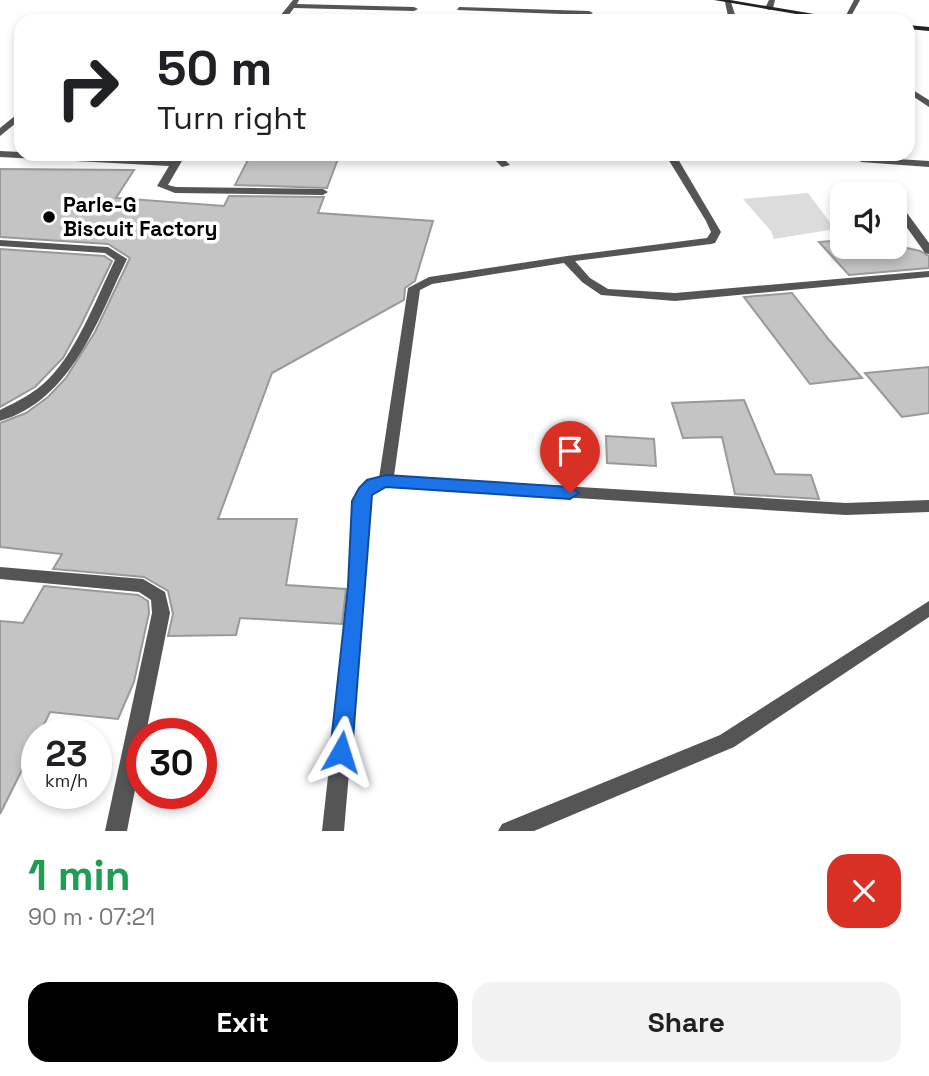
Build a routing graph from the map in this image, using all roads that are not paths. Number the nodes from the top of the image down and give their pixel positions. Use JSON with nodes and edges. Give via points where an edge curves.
{"nodes":[{"id":1,"x":717,"y":0,"type":"edge"},
{"id":2,"x":728,"y":2,"type":"junction"},
{"id":3,"x":295,"y":3,"type":"edge"},
{"id":4,"x":770,"y":4,"type":"edge"},
{"id":5,"x":414,"y":9,"type":"dead end"},
{"id":6,"x":459,"y":9,"type":"dead end"},
{"id":7,"x":540,"y":14,"type":"edge"},
{"id":8,"x":731,"y":14,"type":"edge"},
{"id":9,"x":820,"y":14,"type":"edge"},
{"id":10,"x":14,"y":120,"type":"edge"},
{"id":11,"x":0,"y":133,"type":"edge"},
{"id":12,"x":175,"y":161,"type":"edge"},
{"id":13,"x":501,"y":161,"type":"edge"},
{"id":14,"x":674,"y":161,"type":"edge"},
{"id":15,"x":880,"y":161,"type":"edge"},
{"id":16,"x":929,"y":164,"type":"edge"},
{"id":17,"x":505,"y":165,"type":"dead end"},
{"id":18,"x":323,"y":192,"type":"dead end"},
{"id":19,"x":907,"y":221,"type":"edge"},
{"id":20,"x":0,"y":243,"type":"edge"},
{"id":21,"x":929,"y":251,"type":"edge"},
{"id":22,"x":567,"y":259,"type":"junction"},
{"id":23,"x":929,"y":274,"type":"edge"},
{"id":24,"x":0,"y":416,"type":"edge"},
{"id":25,"x":386,"y":481,"type":"junction"},
{"id":26,"x":929,"y":506,"type":"edge"},
{"id":27,"x":0,"y":573,"type":"edge"},
{"id":28,"x":929,"y":608,"type":"edge"},
{"id":29,"x":116,"y":831,"type":"edge"},
{"id":30,"x":333,"y":831,"type":"edge"},
{"id":31,"x":509,"y":831,"type":"edge"}],
"edges":[{"from":1,"to":2,"type":"street"},
{"from":2,"to":4,"type":"street"},
{"from":2,"to":8,"type":"street"},
{"from":3,"to":5,"type":"street"},
{"from":4,"to":9,"type":"street"},
{"from":6,"to":7,"type":"street"},
{"from":10,"to":11,"type":"street"},
{"from":12,"to":18,"type":"street","via":[[162,186],[175,190]]},
{"from":13,"to":17,"type":"street"},
{"from":14,"to":22,"type":"street","via":[[711,221],[716,232],[711,241]]},
{"from":15,"to":16,"type":"street"},
{"from":19,"to":21,"type":"street"},
{"from":20,"to":24,"type":"street","via":[[108,250],[121,259],[51,384]]},
{"from":22,"to":23,"type":"street","via":[[586,281],[605,292],[675,297]]},
{"from":22,"to":25,"type":"street","via":[[429,281],[414,288]]},
{"from":25,"to":26,"type":"street","via":[[846,509]]},
{"from":25,"to":30,"type":"street","via":[[373,484],[361,501]]},
{"from":27,"to":29,"type":"street","via":[[142,586],[159,597],[161,613]]},
{"from":28,"to":31,"type":"street","via":[[727,741]]}]}
